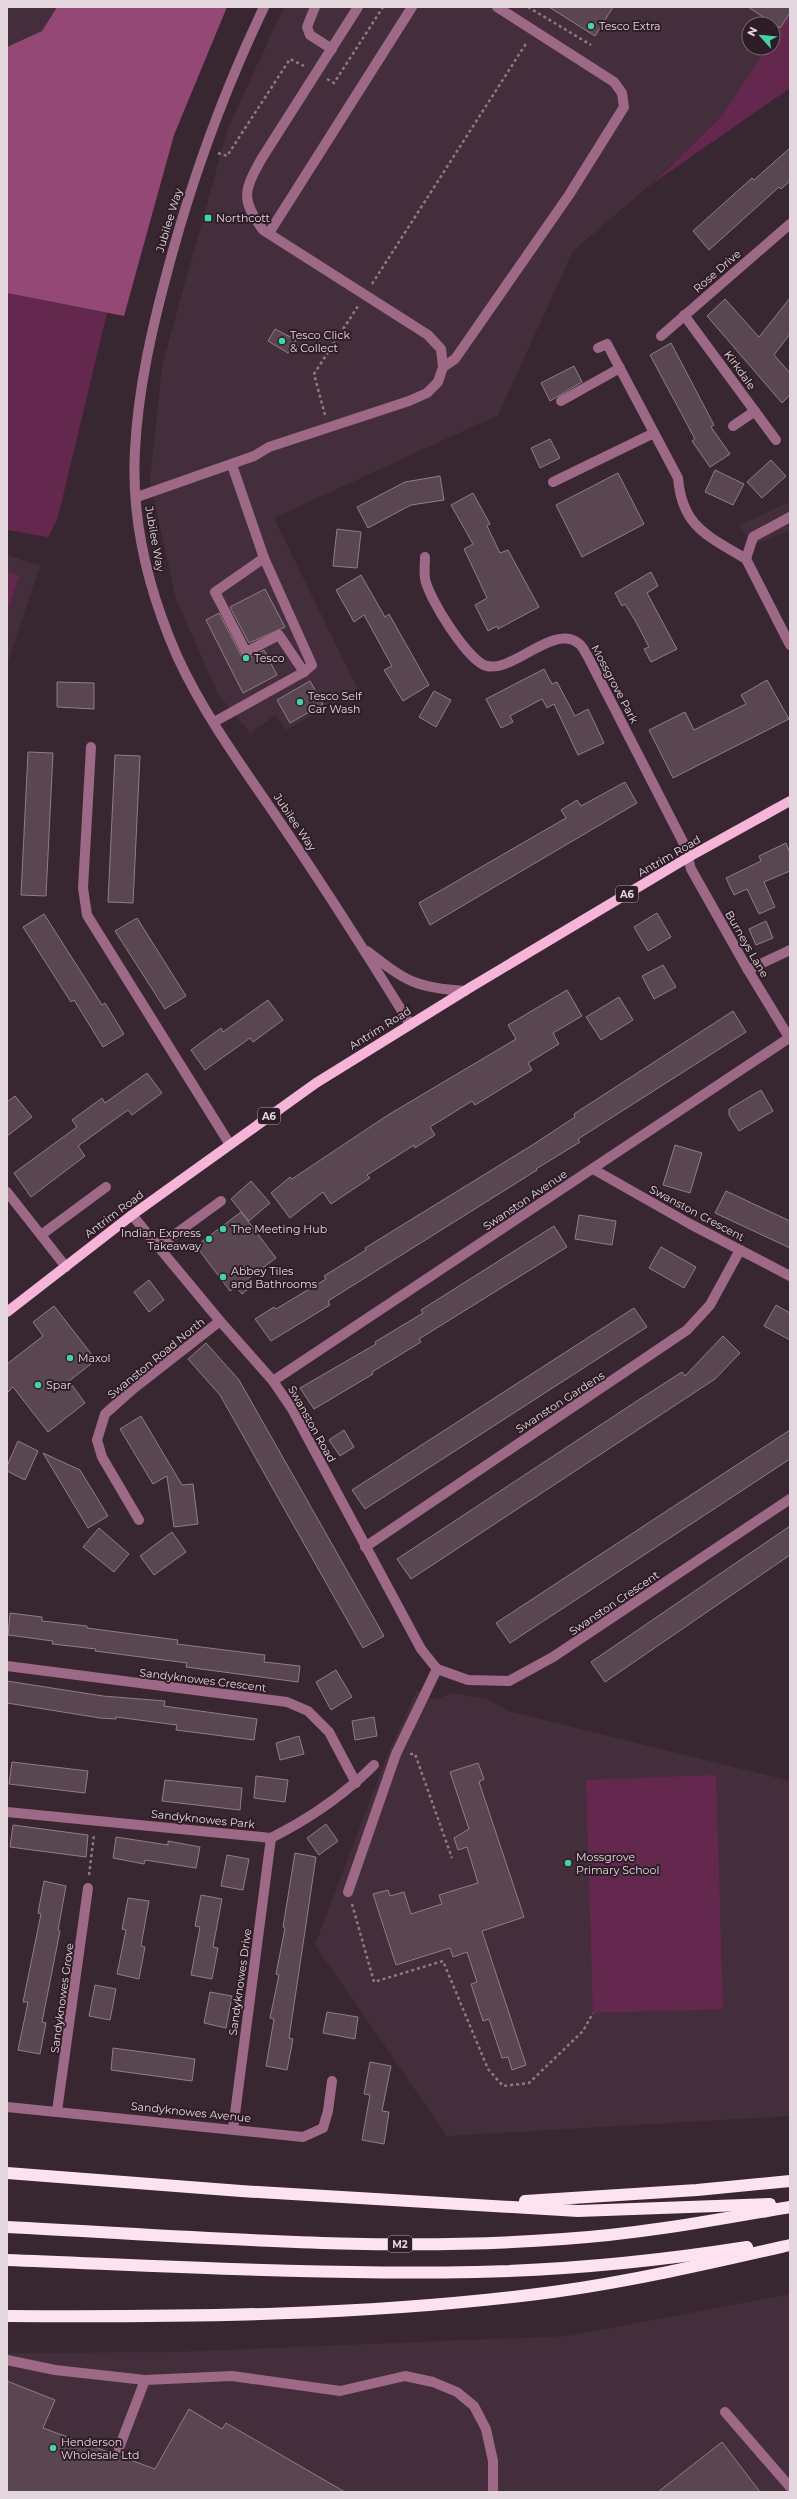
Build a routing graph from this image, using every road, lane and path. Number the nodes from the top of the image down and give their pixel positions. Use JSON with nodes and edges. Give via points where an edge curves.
{"nodes":[{"id":1,"x":264,"y":7,"type":"edge"},
{"id":2,"x":315,"y":7,"type":"edge"},
{"id":3,"x":358,"y":7,"type":"edge"},
{"id":4,"x":383,"y":7,"type":"edge"},
{"id":5,"x":412,"y":7,"type":"edge"},
{"id":6,"x":497,"y":7,"type":"edge"},
{"id":7,"x":528,"y":7,"type":"edge"},
{"id":8,"x":543,"y":16,"type":"junction"},
{"id":9,"x":534,"y":30,"type":"junction"},
{"id":10,"x":591,"y":45,"type":"dead end"},
{"id":11,"x":332,"y":49,"type":"junction"},
{"id":12,"x":316,"y":73,"type":"junction"},
{"id":13,"x":204,"y":148,"type":"junction"},
{"id":14,"x":790,"y":224,"type":"edge"},
{"id":15,"x":269,"y":233,"type":"junction"},
{"id":16,"x":364,"y":296,"type":"junction"},
{"id":17,"x":684,"y":315,"type":"junction"},
{"id":18,"x":661,"y":336,"type":"dead end"},
{"id":19,"x":598,"y":348,"type":"dead end"},
{"id":20,"x":443,"y":366,"type":"junction"},
{"id":21,"x":620,"y":368,"type":"junction"},
{"id":22,"x":561,"y":400,"type":"dead end"},
{"id":23,"x":755,"y":411,"type":"junction"},
{"id":24,"x":733,"y":426,"type":"dead end"},
{"id":25,"x":329,"y":428,"type":"junction"},
{"id":26,"x":654,"y":433,"type":"junction"},
{"id":27,"x":776,"y":440,"type":"dead end"},
{"id":28,"x":232,"y":465,"type":"junction"},
{"id":29,"x":553,"y":482,"type":"dead end"},
{"id":30,"x":137,"y":497,"type":"junction"},
{"id":31,"x":790,"y":517,"type":"edge"},
{"id":32,"x":425,"y":556,"type":"dead end"},
{"id":33,"x":264,"y":558,"type":"junction"},
{"id":34,"x":746,"y":559,"type":"junction"},
{"id":35,"x":790,"y":645,"type":"edge"},
{"id":36,"x":304,"y":672,"type":"junction"},
{"id":37,"x":214,"y":722,"type":"junction"},
{"id":38,"x":91,"y":747,"type":"dead end"},
{"id":39,"x":790,"y":801,"type":"edge"},
{"id":40,"x":687,"y":858,"type":"junction"},
{"id":41,"x":361,"y":946,"type":"junction"},
{"id":42,"x":790,"y":950,"type":"edge"},
{"id":43,"x":748,"y":970,"type":"junction"},
{"id":44,"x":465,"y":991,"type":"junction"},
{"id":45,"x":410,"y":1024,"type":"junction"},
{"id":46,"x":790,"y":1038,"type":"edge"},
{"id":47,"x":230,"y":1143,"type":"junction"},
{"id":48,"x":593,"y":1169,"type":"junction"},
{"id":49,"x":106,"y":1187,"type":"dead end"},
{"id":50,"x":7,"y":1192,"type":"edge"},
{"id":51,"x":221,"y":1201,"type":"dead end"},
{"id":52,"x":132,"y":1215,"type":"junction"},
{"id":53,"x":41,"y":1235,"type":"junction"},
{"id":54,"x":159,"y":1246,"type":"junction"},
{"id":55,"x":740,"y":1250,"type":"junction"},
{"id":56,"x":66,"y":1267,"type":"junction"},
{"id":57,"x":790,"y":1276,"type":"edge"},
{"id":58,"x":7,"y":1312,"type":"edge"},
{"id":59,"x":220,"y":1321,"type":"junction"},
{"id":60,"x":274,"y":1381,"type":"junction"},
{"id":61,"x":790,"y":1499,"type":"edge"},
{"id":62,"x":140,"y":1520,"type":"dead end"},
{"id":63,"x":365,"y":1547,"type":"junction"},
{"id":64,"x":7,"y":1666,"type":"edge"},
{"id":65,"x":437,"y":1669,"type":"junction"},
{"id":66,"x":396,"y":1754,"type":"junction"},
{"id":67,"x":374,"y":1765,"type":"dead end"},
{"id":68,"x":356,"y":1782,"type":"junction"},
{"id":69,"x":7,"y":1812,"type":"edge"},
{"id":70,"x":96,"y":1820,"type":"junction"},
{"id":71,"x":272,"y":1838,"type":"junction"},
{"id":72,"x":452,"y":1858,"type":"dead end"},
{"id":73,"x":88,"y":1888,"type":"joint"},
{"id":74,"x":348,"y":1892,"type":"joint"},
{"id":75,"x":593,"y":2013,"type":"dead end"},
{"id":76,"x":332,"y":2081,"type":"dead end"},
{"id":77,"x":7,"y":2107,"type":"edge"},
{"id":78,"x":57,"y":2111,"type":"junction"},
{"id":79,"x":233,"y":2129,"type":"junction"},
{"id":80,"x":7,"y":2174,"type":"edge"},
{"id":81,"x":790,"y":2180,"type":"edge"},
{"id":82,"x":476,"y":2204,"type":"junction"},
{"id":83,"x":790,"y":2204,"type":"edge"},
{"id":84,"x":790,"y":2207,"type":"edge"},
{"id":85,"x":7,"y":2227,"type":"edge"},
{"id":86,"x":790,"y":2241,"type":"edge"},
{"id":87,"x":790,"y":2244,"type":"edge"},
{"id":88,"x":7,"y":2260,"type":"edge"},
{"id":89,"x":7,"y":2316,"type":"edge"},
{"id":90,"x":7,"y":2360,"type":"edge"},
{"id":91,"x":145,"y":2380,"type":"junction"},
{"id":92,"x":725,"y":2412,"type":"dead end"},
{"id":93,"x":119,"y":2448,"type":"dead end"},
{"id":94,"x":790,"y":2487,"type":"edge"},
{"id":95,"x":493,"y":2492,"type":"edge"}],
"edges":[{"from":1,"to":13,"type":"street","name":"Jubilee Way","via":[[240,56]]},
{"from":2,"to":11,"type":"street","via":[[307,27],[310,35]]},
{"from":3,"to":11,"type":"street"},
{"from":4,"to":12,"type":"path","via":[[334,83]]},
{"from":5,"to":15,"type":"street"},
{"from":6,"to":9,"type":"street"},
{"from":7,"to":8,"type":"path"},
{"from":8,"to":9,"type":"path"},
{"from":8,"to":10,"type":"path"},
{"from":9,"to":16,"type":"path"},
{"from":9,"to":20,"type":"street","via":[[614,82],[622,93],[624,107],[569,195],[460,353]]},
{"from":11,"to":12,"type":"street"},
{"from":12,"to":13,"type":"path","via":[[290,58],[227,156]]},
{"from":12,"to":15,"type":"street","via":[[251,178],[246,200],[251,213],[263,230]]},
{"from":13,"to":30,"type":"street","name":"Jubilee Way","via":[[155,316],[139,400],[134,452]]},
{"from":14,"to":17,"type":"street","name":"Rose Drive"},
{"from":15,"to":16,"type":"street"},
{"from":16,"to":20,"type":"street","via":[[428,335],[442,349]]},
{"from":16,"to":25,"type":"path","via":[[314,374]]},
{"from":17,"to":18,"type":"street","name":"Rose Drive"},
{"from":17,"to":23,"type":"street","name":"Kirkdale"},
{"from":19,"to":21,"type":"street","via":[[607,344]]},
{"from":20,"to":25,"type":"street","via":[[438,382],[427,393]]},
{"from":21,"to":22,"type":"street"},
{"from":21,"to":26,"type":"street"},
{"from":23,"to":24,"type":"street"},
{"from":23,"to":27,"type":"street","name":"Kirkdale"},
{"from":25,"to":28,"type":"street","via":[[269,447]]},
{"from":26,"to":29,"type":"street"},
{"from":26,"to":34,"type":"street","via":[[678,478],[680,499],[690,521]]},
{"from":28,"to":30,"type":"street"},
{"from":28,"to":33,"type":"street"},
{"from":30,"to":37,"type":"street","name":"Jubilee Way","via":[[144,556],[157,604],[178,657]]},
{"from":31,"to":34,"type":"street","via":[[753,537]]},
{"from":32,"to":40,"type":"street","name":"Mossgrove Park","via":[[425,579],[450,628],[466,651],[486,666],[503,666],[538,647],[564,638],[578,643],[587,655],[684,844]]},
{"from":33,"to":36,"type":"street","via":[[312,665]]},
{"from":33,"to":36,"type":"street","via":[[215,592],[246,652],[279,635]]},
{"from":34,"to":35,"type":"street"},
{"from":36,"to":37,"type":"street"},
{"from":37,"to":41,"type":"street","name":"Jubilee Way"},
{"from":38,"to":47,"type":"street","via":[[83,888],[87,916]]},
{"from":39,"to":40,"type":"main road","name":"Antrim Road","number":"A6"},
{"from":40,"to":43,"type":"street","name":"Burneys Lane"},
{"from":40,"to":44,"type":"main road","name":"Antrim Road","number":"A6"},
{"from":41,"to":44,"type":"street","via":[[402,978],[428,988]]},
{"from":41,"to":45,"type":"street","name":"Jubilee Way"},
{"from":42,"to":43,"type":"street"},
{"from":43,"to":46,"type":"street","name":"Burneys Lane"},
{"from":44,"to":45,"type":"main road","name":"Antrim Road","number":"A6"},
{"from":45,"to":47,"type":"main road","name":"Antrim Road","number":"A6","via":[[316,1083]]},
{"from":46,"to":48,"type":"street","name":"Swanston Avenue"},
{"from":47,"to":52,"type":"main road","name":"Antrim Road","number":"A6"},
{"from":48,"to":55,"type":"street","name":"Swanston Crescent"},
{"from":48,"to":60,"type":"street","name":"Swanston Avenue"},
{"from":49,"to":53,"type":"street"},
{"from":50,"to":53,"type":"street"},
{"from":51,"to":54,"type":"street"},
{"from":52,"to":54,"type":"street","name":"Swanston Road"},
{"from":52,"to":56,"type":"main road","name":"Antrim Road","number":"A6"},
{"from":53,"to":56,"type":"street"},
{"from":54,"to":59,"type":"street","name":"Swanston Road"},
{"from":55,"to":57,"type":"street","name":"Swanston Crescent"},
{"from":55,"to":63,"type":"street","name":"Swanston Gardens","via":[[710,1305],[688,1330]]},
{"from":56,"to":58,"type":"main road","name":"Antrim Road","number":"A6"},
{"from":59,"to":60,"type":"street","name":"Swanston Road"},
{"from":59,"to":62,"type":"street","name":"Swanston Road North","via":[[105,1414],[97,1440],[102,1456]]},
{"from":60,"to":63,"type":"street","name":"Swanston Road","via":[[292,1409]]},
{"from":61,"to":65,"type":"street","name":"Swanston Crescent","via":[[553,1658],[509,1681],[468,1680]]},
{"from":63,"to":65,"type":"street","name":"Swanston Road","via":[[421,1648]]},
{"from":64,"to":68,"type":"street","name":"Sandyknowes Crescent","via":[[287,1702],[308,1711],[329,1732]]},
{"from":65,"to":66,"type":"street"},
{"from":66,"to":72,"type":"path","via":[[415,1754]]},
{"from":66,"to":74,"type":"street"},
{"from":67,"to":68,"type":"street"},
{"from":68,"to":71,"type":"street","via":[[298,1824]]},
{"from":69,"to":70,"type":"street","name":"Sandyknowes Park"},
{"from":70,"to":71,"type":"street","name":"Sandyknowes Park"},
{"from":70,"to":73,"type":"path"},
{"from":71,"to":79,"type":"street","name":"Sandyknowes Drive"},
{"from":73,"to":78,"type":"street","name":"Sandyknowes Grove"},
{"from":74,"to":75,"type":"path","via":[[374,1982],[443,1961],[488,2069],[503,2086],[529,2083],[583,2031]]},
{"from":76,"to":79,"type":"street","name":"Sandyknowes Avenue","via":[[323,2128],[303,2137]]},
{"from":77,"to":78,"type":"street","name":"Sandyknowes Avenue"},
{"from":78,"to":79,"type":"street","name":"Sandyknowes Avenue"},
{"from":80,"to":82,"type":"highway","via":[[241,2191]]},
{"from":81,"to":82,"type":"highway","via":[[697,2190]]},
{"from":82,"to":83,"type":"highway","via":[[578,2210]]},
{"from":84,"to":85,"type":"highway","number":"M2","via":[[680,2227],[563,2240],[411,2244]]},
{"from":86,"to":88,"type":"highway","via":[[645,2260],[478,2272],[341,2272]]},
{"from":87,"to":89,"type":"highway","via":[[679,2271],[552,2292],[423,2304],[307,2313]]},
{"from":90,"to":91,"type":"street","via":[[55,2370]]},
{"from":91,"to":93,"type":"street"},
{"from":91,"to":95,"type":"street","via":[[232,2376],[340,2390],[405,2376],[433,2382],[457,2392],[474,2406],[486,2429],[494,2461]]},
{"from":92,"to":94,"type":"street"}]}
